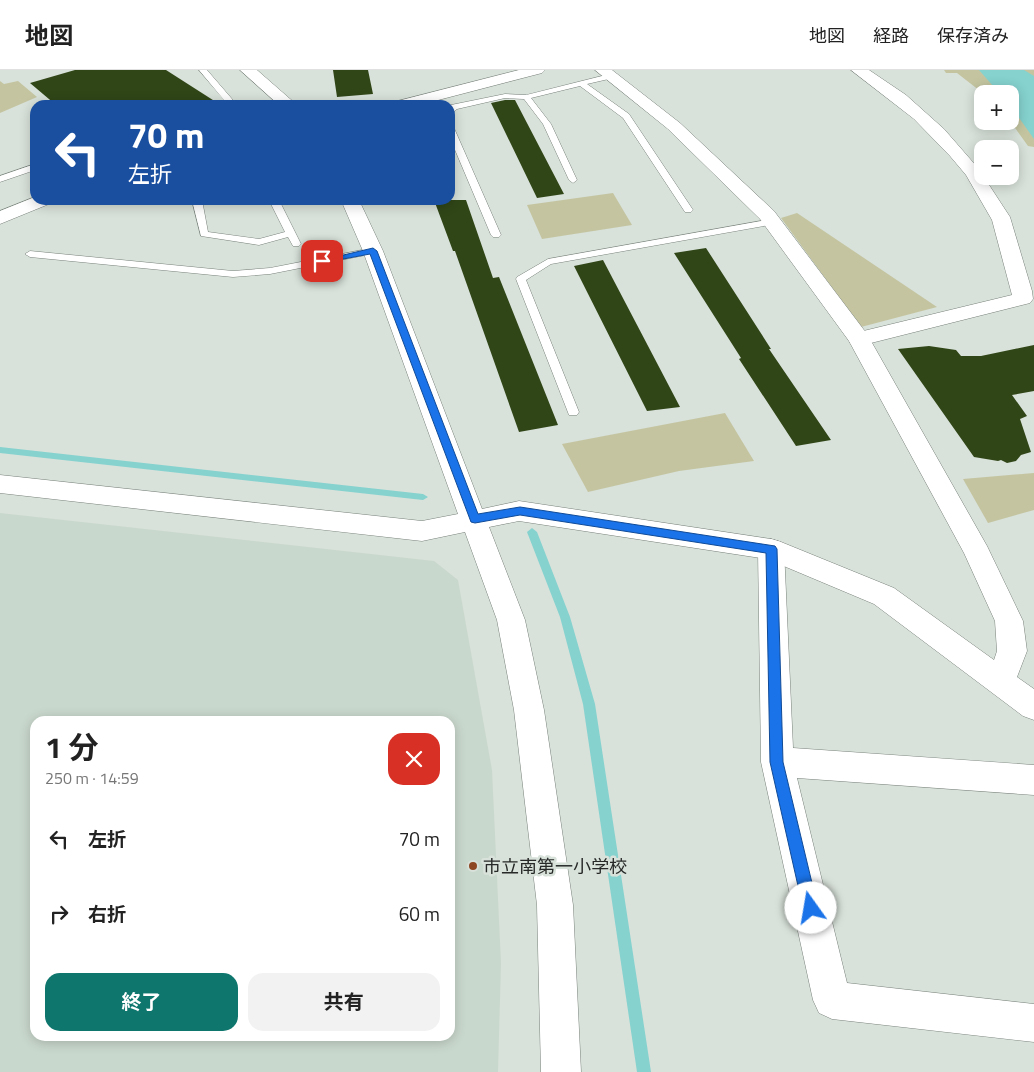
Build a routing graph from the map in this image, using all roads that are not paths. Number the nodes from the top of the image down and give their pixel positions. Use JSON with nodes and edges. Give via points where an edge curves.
{"nodes":[{"id":1,"x":203,"y":70,"type":"edge"},
{"id":2,"x":248,"y":70,"type":"edge"},
{"id":3,"x":536,"y":70,"type":"edge"},
{"id":4,"x":859,"y":70,"type":"edge"},
{"id":5,"x":606,"y":73,"type":"edge"},
{"id":6,"x":581,"y":83,"type":"junction"},
{"id":7,"x":526,"y":97,"type":"junction"},
{"id":8,"x":228,"y":100,"type":"edge"},
{"id":9,"x":283,"y":100,"type":"edge"},
{"id":10,"x":419,"y":100,"type":"edge"},
{"id":11,"x":455,"y":107,"type":"edge"},
{"id":12,"x":455,"y":140,"type":"edge"},
{"id":13,"x":30,"y":170,"type":"edge"},
{"id":14,"x":0,"y":179,"type":"edge"},
{"id":15,"x":573,"y":180,"type":"dead end"},
{"id":16,"x":31,"y":205,"type":"edge"},
{"id":17,"x":198,"y":205,"type":"edge"},
{"id":18,"x":276,"y":205,"type":"edge"},
{"id":19,"x":352,"y":205,"type":"edge"},
{"id":20,"x":688,"y":210,"type":"dead end"},
{"id":21,"x":0,"y":218,"type":"edge"},
{"id":22,"x":772,"y":222,"type":"junction"},
{"id":23,"x":290,"y":234,"type":"junction"},
{"id":24,"x":496,"y":235,"type":"dead end"},
{"id":25,"x":296,"y":244,"type":"dead end"},
{"id":26,"x":373,"y":251,"type":"junction"},
{"id":27,"x":30,"y":254,"type":"dead end"},
{"id":28,"x":859,"y":339,"type":"junction"},
{"id":29,"x":573,"y":412,"type":"dead end"},
{"id":30,"x":0,"y":484,"type":"edge"},
{"id":31,"x":475,"y":519,"type":"junction"},
{"id":32,"x":771,"y":549,"type":"junction"},
{"id":33,"x":1001,"y":680,"type":"junction"},
{"id":34,"x":1034,"y":706,"type":"edge"},
{"id":35,"x":777,"y":762,"type":"junction"},
{"id":36,"x":1034,"y":780,"type":"edge"},
{"id":37,"x":1034,"y":1023,"type":"edge"},
{"id":38,"x":561,"y":1072,"type":"edge"}],
"edges":[{"from":1,"to":8,"type":"lane"},
{"from":2,"to":9,"type":"street"},
{"from":3,"to":10,"type":"street"},
{"from":4,"to":28,"type":"street","via":[[918,112],[965,162],[1000,215],[1023,299]]},
{"from":5,"to":6,"type":"lane"},
{"from":5,"to":22,"type":"street","via":[[674,126]]},
{"from":6,"to":7,"type":"lane"},
{"from":6,"to":20,"type":"lane","via":[[626,116]]},
{"from":7,"to":11,"type":"lane","via":[[504,96]]},
{"from":7,"to":15,"type":"lane","via":[[547,124]]},
{"from":12,"to":24,"type":"lane"},
{"from":13,"to":14,"type":"lane"},
{"from":16,"to":21,"type":"street"},
{"from":17,"to":23,"type":"lane","via":[[204,234],[259,242]]},
{"from":18,"to":23,"type":"lane"},
{"from":19,"to":26,"type":"street"},
{"from":22,"to":28,"type":"street"},
{"from":22,"to":29,"type":"lane","via":[[548,262],[521,279]]},
{"from":23,"to":25,"type":"lane"},
{"from":26,"to":27,"type":"lane","via":[[270,271],[233,274]]},
{"from":26,"to":31,"type":"street"},
{"from":28,"to":33,"type":"street","via":[[977,553],[1009,621],[1012,651]]},
{"from":30,"to":31,"type":"street","via":[[422,531]]},
{"from":31,"to":32,"type":"street","via":[[520,511]]},
{"from":31,"to":38,"type":"street","via":[[511,620],[529,710],[555,905]]},
{"from":32,"to":33,"type":"street","via":[[884,596]]},
{"from":32,"to":35,"type":"street"},
{"from":33,"to":34,"type":"street"},
{"from":35,"to":36,"type":"street"},
{"from":35,"to":37,"type":"street","via":[[832,1000]]}]}
